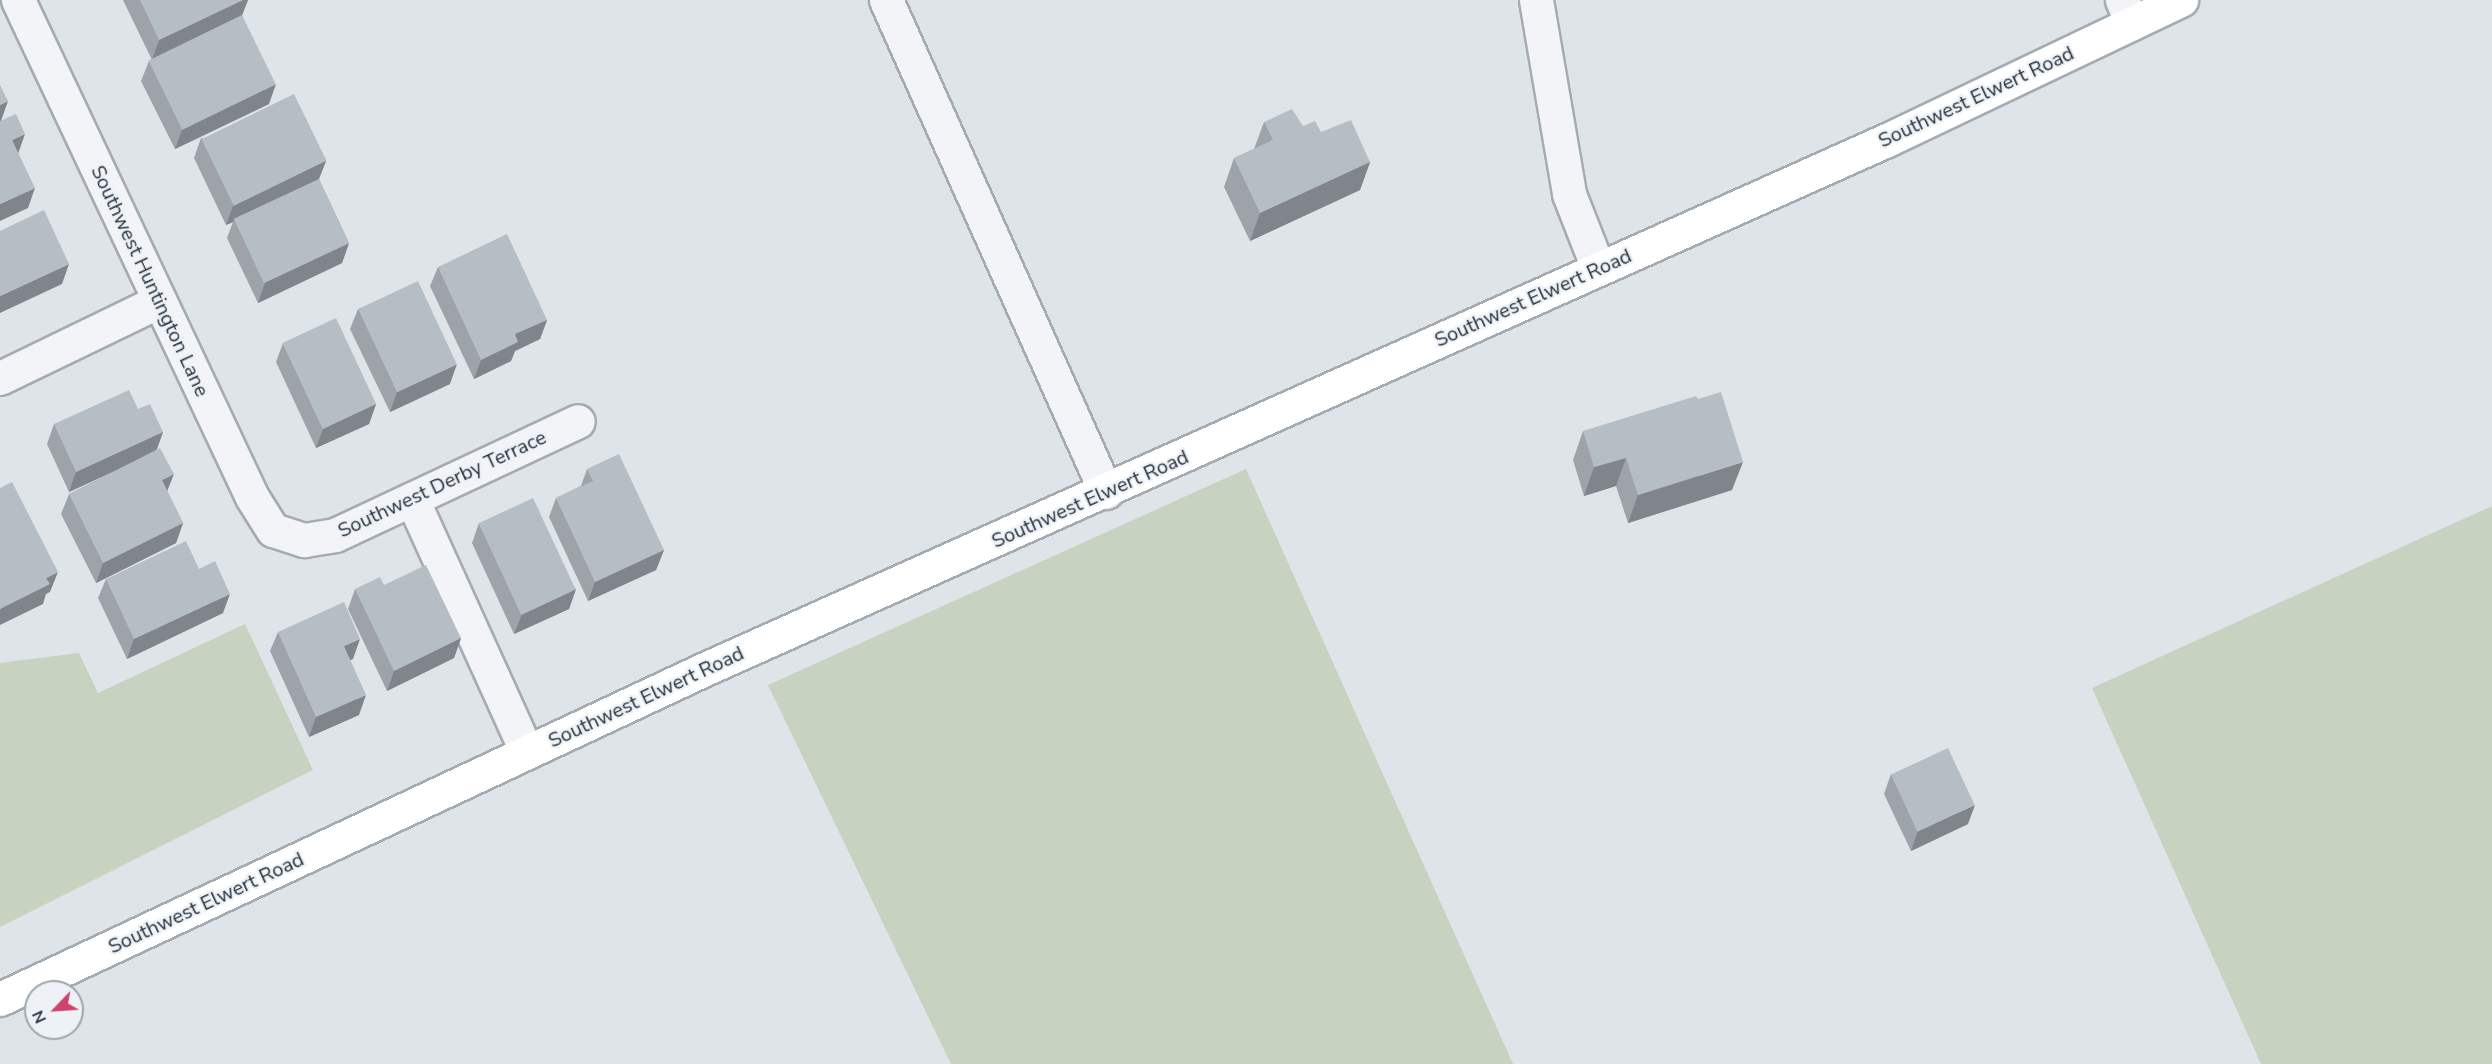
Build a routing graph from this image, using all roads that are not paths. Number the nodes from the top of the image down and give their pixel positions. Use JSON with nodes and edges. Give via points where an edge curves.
{"nodes":[{"id":1,"x":18,"y":0,"type":"edge"},
{"id":2,"x":886,"y":0,"type":"edge"},
{"id":3,"x":1536,"y":0,"type":"edge"},
{"id":4,"x":2181,"y":0,"type":"edge"},
{"id":5,"x":2127,"y":11,"type":"edge"},
{"id":6,"x":1598,"y":268,"type":"junction"},
{"id":7,"x":159,"y":301,"type":"junction"},
{"id":8,"x":0,"y":378,"type":"edge"},
{"id":9,"x":578,"y":420,"type":"dead end"},
{"id":10,"x":1106,"y":492,"type":"junction"},
{"id":11,"x":412,"y":499,"type":"junction"},
{"id":12,"x":304,"y":540,"type":"joint"},
{"id":13,"x":527,"y":752,"type":"junction"},
{"id":14,"x":0,"y":999,"type":"edge"}],
"edges":[{"from":1,"to":7,"type":"street","name":"Southwest Huntington Lane"},
{"from":2,"to":10,"type":"street"},
{"from":3,"to":6,"type":"street","via":[[1569,194]]},
{"from":4,"to":5,"type":"main road","name":"Southwest Elwert Road"},
{"from":5,"to":6,"type":"main road","name":"Southwest Elwert Road","via":[[1887,140]]},
{"from":6,"to":10,"type":"main road","name":"Southwest Elwert Road"},
{"from":7,"to":8,"type":"street"},
{"from":7,"to":12,"type":"street","name":"Southwest Huntington Lane","via":[[262,516],[280,534]]},
{"from":9,"to":11,"type":"street","name":"Southwest Derby Terrace"},
{"from":10,"to":13,"type":"main road","name":"Southwest Elwert Road"},
{"from":11,"to":12,"type":"street","name":"Southwest Derby Terrace","via":[[335,535]]},
{"from":11,"to":13,"type":"street"},
{"from":13,"to":14,"type":"main road","name":"Southwest Elwert Road"}]}
